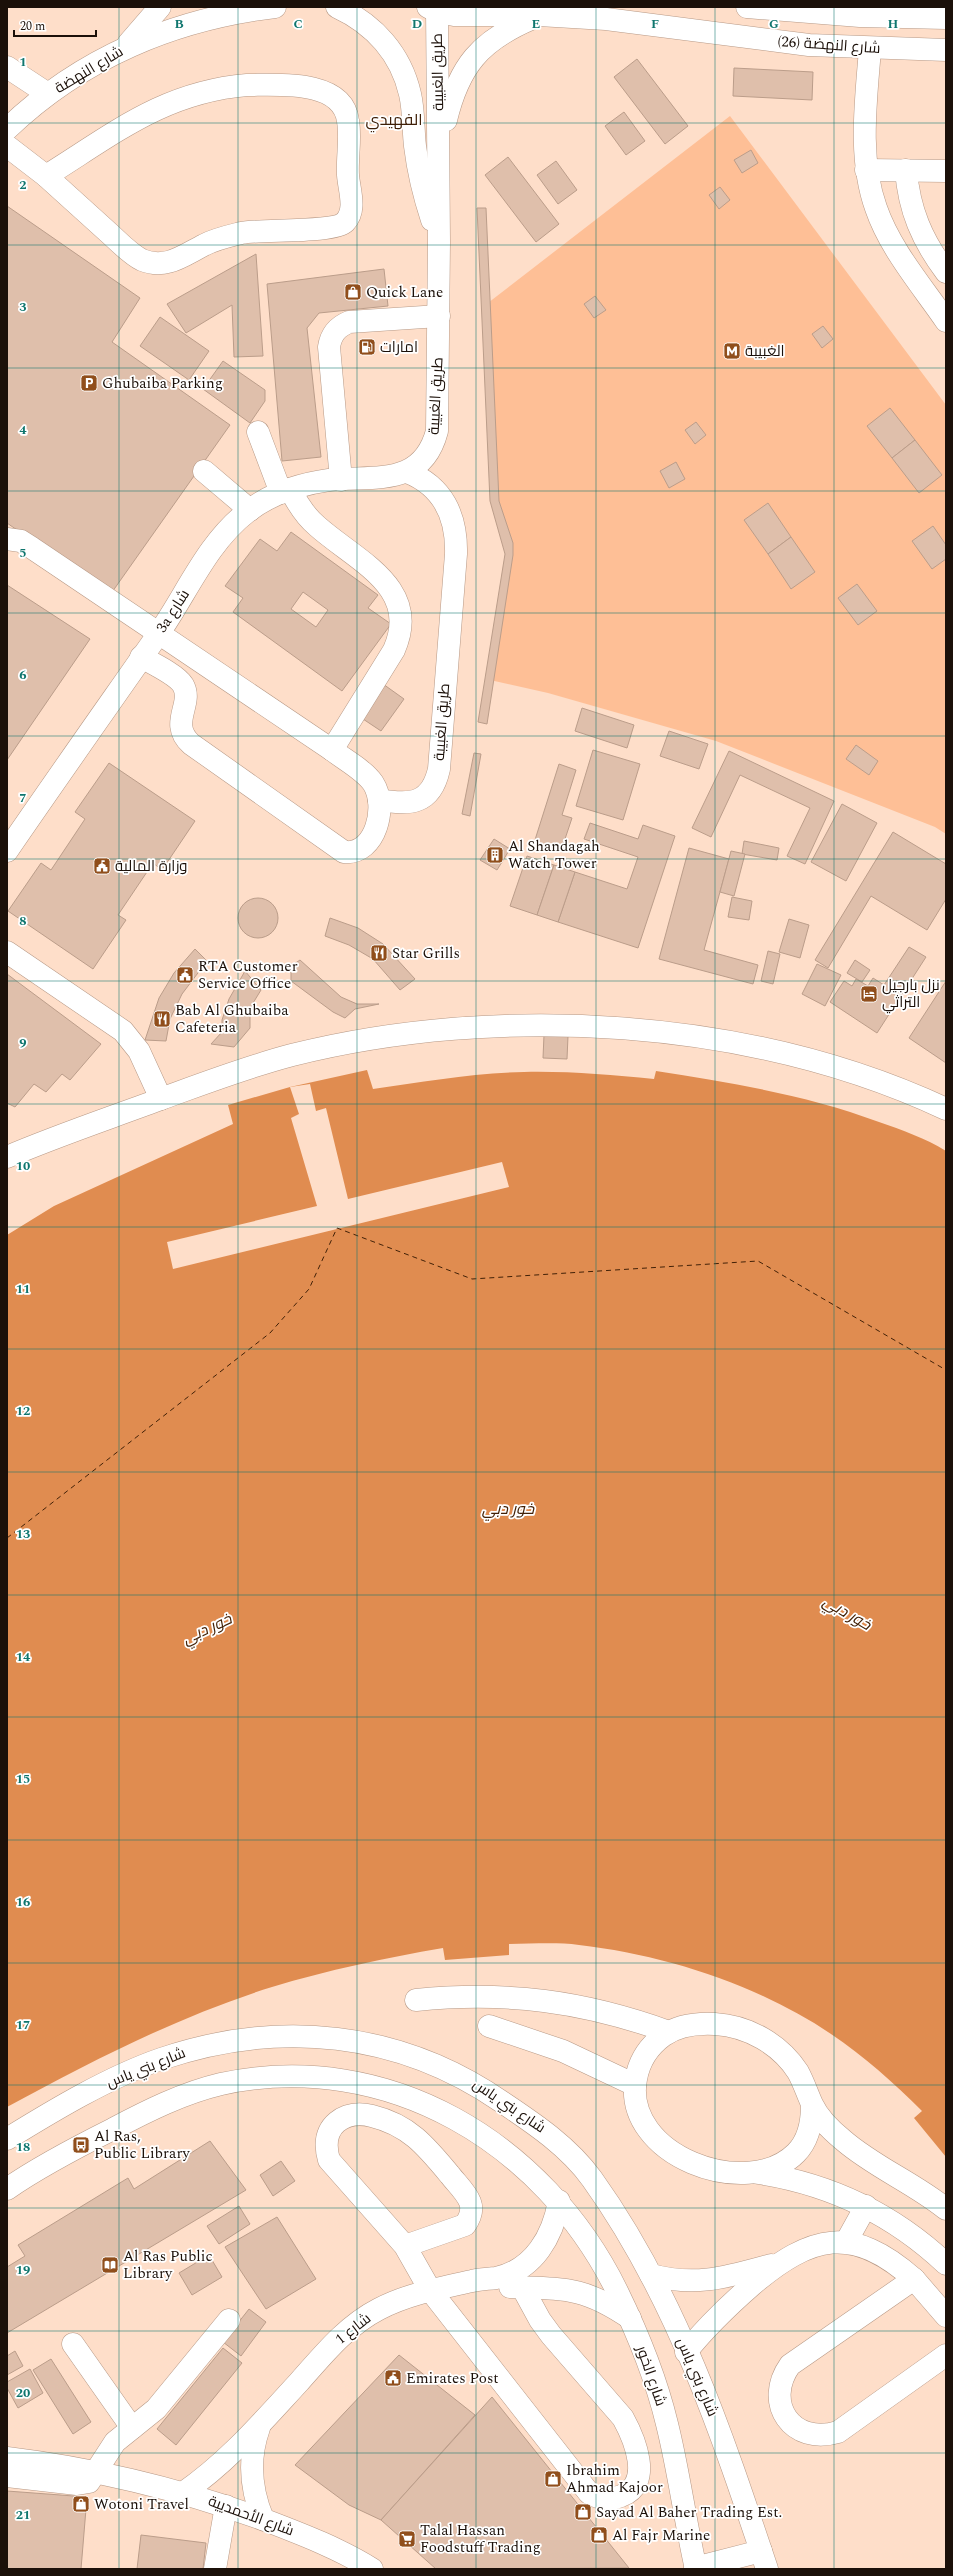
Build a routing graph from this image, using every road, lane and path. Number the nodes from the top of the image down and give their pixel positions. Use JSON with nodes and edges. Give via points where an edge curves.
{"nodes":[{"id":1,"x":160,"y":7,"type":"edge"},
{"id":2,"x":275,"y":7,"type":"edge"},
{"id":3,"x":337,"y":7,"type":"edge"},
{"id":4,"x":747,"y":7,"type":"edge"},
{"id":5,"x":434,"y":9,"type":"edge"},
{"id":6,"x":238,"y":10,"type":"edge"},
{"id":7,"x":539,"y":15,"type":"junction"},
{"id":8,"x":946,"y":18,"type":"edge"},
{"id":9,"x":125,"y":48,"type":"junction"},
{"id":10,"x":870,"y":49,"type":"junction"},
{"id":11,"x":946,"y":50,"type":"edge"},
{"id":12,"x":7,"y":67,"type":"edge"},
{"id":13,"x":48,"y":94,"type":"junction"},
{"id":14,"x":7,"y":129,"type":"edge"},
{"id":15,"x":7,"y":146,"type":"edge"},
{"id":16,"x":439,"y":146,"type":"junction"},
{"id":17,"x":866,"y":170,"type":"junction"},
{"id":18,"x":906,"y":170,"type":"junction"},
{"id":19,"x":946,"y":171,"type":"edge"},
{"id":20,"x":46,"y":176,"type":"junction"},
{"id":21,"x":439,"y":242,"type":"junction"},
{"id":22,"x":937,"y":248,"type":"edge"},
{"id":23,"x":903,"y":258,"type":"junction"},
{"id":24,"x":946,"y":272,"type":"edge"},
{"id":25,"x":439,"y":316,"type":"junction"},
{"id":26,"x":946,"y":321,"type":"edge"},
{"id":27,"x":258,"y":432,"type":"dead end"},
{"id":28,"x":204,"y":471,"type":"dead end"},
{"id":29,"x":407,"y":472,"type":"junction"},
{"id":30,"x":341,"y":480,"type":"junction"},
{"id":31,"x":286,"y":491,"type":"junction"},
{"id":32,"x":250,"y":510,"type":"junction"},
{"id":33,"x":7,"y":539,"type":"edge"},
{"id":34,"x":159,"y":633,"type":"junction"},
{"id":35,"x":141,"y":657,"type":"junction"},
{"id":36,"x":200,"y":661,"type":"junction"},
{"id":37,"x":183,"y":685,"type":"junction"},
{"id":38,"x":332,"y":750,"type":"junction"},
{"id":39,"x":379,"y":800,"type":"junction"},
{"id":40,"x":7,"y":851,"type":"edge"},
{"id":41,"x":7,"y":952,"type":"edge"},
{"id":42,"x":161,"y":1099,"type":"junction"},
{"id":43,"x":946,"y":1109,"type":"edge"},
{"id":44,"x":7,"y":1157,"type":"edge"},
{"id":45,"x":416,"y":2000,"type":"dead end"},
{"id":46,"x":489,"y":2026,"type":"dead end"},
{"id":47,"x":669,"y":2032,"type":"junction"},
{"id":48,"x":634,"y":2085,"type":"junction"},
{"id":49,"x":812,"y":2105,"type":"junction"},
{"id":50,"x":7,"y":2139,"type":"edge"},
{"id":51,"x":751,"y":2172,"type":"junction"},
{"id":52,"x":7,"y":2189,"type":"edge"},
{"id":53,"x":559,"y":2201,"type":"junction"},
{"id":54,"x":866,"y":2206,"type":"junction"},
{"id":55,"x":946,"y":2209,"type":"edge"},
{"id":56,"x":846,"y":2242,"type":"junction"},
{"id":57,"x":405,"y":2246,"type":"junction"},
{"id":58,"x":778,"y":2263,"type":"junction"},
{"id":59,"x":946,"y":2264,"type":"edge"},
{"id":60,"x":651,"y":2275,"type":"junction"},
{"id":61,"x":914,"y":2279,"type":"junction"},
{"id":62,"x":476,"y":2280,"type":"junction"},
{"id":63,"x":522,"y":2287,"type":"junction"},
{"id":64,"x":430,"y":2290,"type":"junction"},
{"id":65,"x":946,"y":2316,"type":"edge"},
{"id":66,"x":630,"y":2318,"type":"junction"},
{"id":67,"x":229,"y":2320,"type":"dead end"},
{"id":68,"x":73,"y":2344,"type":"dead end"},
{"id":69,"x":686,"y":2352,"type":"junction"},
{"id":70,"x":946,"y":2355,"type":"edge"},
{"id":71,"x":260,"y":2425,"type":"junction"},
{"id":72,"x":132,"y":2428,"type":"junction"},
{"id":73,"x":7,"y":2458,"type":"edge"},
{"id":74,"x":94,"y":2471,"type":"junction"},
{"id":75,"x":7,"y":2476,"type":"edge"},
{"id":76,"x":183,"y":2493,"type":"junction"},
{"id":77,"x":226,"y":2506,"type":"junction"},
{"id":78,"x":263,"y":2519,"type":"junction"},
{"id":79,"x":764,"y":2560,"type":"edge"},
{"id":80,"x":215,"y":2569,"type":"edge"},
{"id":81,"x":372,"y":2569,"type":"edge"},
{"id":82,"x":696,"y":2569,"type":"edge"}],
"edges":[{"from":1,"to":9,"type":"street"},
{"from":2,"to":6,"type":"street","name":"شارع النهضة"},
{"from":3,"to":21,"type":"street","via":[[364,22],[379,36],[389,47],[404,73],[411,96],[421,179]]},
{"from":4,"to":8,"type":"street","name":"شارع النهضة (26)","via":[[860,16]]},
{"from":5,"to":7,"type":"street","name":"شارع النهضة (26)","via":[[454,15]]},
{"from":5,"to":16,"type":"street","name":"طريق الغبيبة"},
{"from":6,"to":9,"type":"street","name":"شارع النهضة","via":[[179,27]]},
{"from":7,"to":10,"type":"street","name":"شارع النهضة (26)","via":[[606,19],[809,45]]},
{"from":7,"to":16,"type":"street","via":[[503,32],[473,58],[455,88]]},
{"from":9,"to":13,"type":"street","name":"شارع النهضة","via":[[80,72]]},
{"from":10,"to":11,"type":"street","name":"شارع النهضة (26)"},
{"from":10,"to":17,"type":"street"},
{"from":12,"to":13,"type":"street"},
{"from":13,"to":14,"type":"street","name":"شارع النهضة"},
{"from":15,"to":20,"type":"street"},
{"from":16,"to":21,"type":"street","name":"طريق الغبيبة"},
{"from":17,"to":18,"type":"street"},
{"from":17,"to":23,"type":"street","via":[[876,209]]},
{"from":18,"to":19,"type":"street"},
{"from":18,"to":22,"type":"street","via":[[912,211]]},
{"from":20,"to":20,"type":"street","via":[[127,249],[142,260],[159,264],[176,261],[205,244],[240,233],[336,227],[345,222],[351,213],[348,121],[342,104],[336,97],[320,89],[272,85],[223,87],[175,100],[152,110]]},
{"from":21,"to":25,"type":"street","name":"طريق الغبيبة"},
{"from":22,"to":23,"type":"street"},
{"from":22,"to":24,"type":"street"},
{"from":23,"to":26,"type":"street"},
{"from":25,"to":29,"type":"street","name":"طريق الغبيبة","via":[[437,431],[430,451],[416,467]]},
{"from":25,"to":30,"type":"street","via":[[349,322],[337,328],[333,334],[329,347]]},
{"from":27,"to":31,"type":"street"},
{"from":28,"to":32,"type":"street"},
{"from":29,"to":30,"type":"street","name":"3a شارع","via":[[386,477]]},
{"from":29,"to":39,"type":"street","name":"طريق الغبيبة","via":[[418,476],[437,491],[450,510],[454,524],[456,554],[439,769],[432,789],[415,802],[404,804]]},
{"from":30,"to":31,"type":"street","name":"3a شارع","via":[[307,484]]},
{"from":31,"to":32,"type":"street","name":"3a شارع"},
{"from":31,"to":38,"type":"street","via":[[317,526],[387,583],[401,608],[400,637],[394,650]]},
{"from":32,"to":34,"type":"street","name":"3a شارع","via":[[230,526],[216,544]]},
{"from":33,"to":34,"type":"street","via":[[20,541],[32,548]]},
{"from":34,"to":35,"type":"street","name":"3a شارع"},
{"from":34,"to":36,"type":"street"},
{"from":35,"to":37,"type":"street"},
{"from":35,"to":40,"type":"street","name":"3a شارع"},
{"from":36,"to":37,"type":"street"},
{"from":36,"to":38,"type":"street"},
{"from":37,"to":39,"type":"street","via":[[186,695],[180,727],[186,739],[344,852],[354,853],[363,849],[370,841],[379,815]]},
{"from":38,"to":39,"type":"street","via":[[366,776],[377,791]]},
{"from":41,"to":42,"type":"street","via":[[123,1031],[138,1051]]},
{"from":42,"to":43,"type":"street","via":[[223,1076],[348,1043],[410,1033],[557,1024],[636,1029],[708,1038],[786,1054],[872,1079]]},
{"from":42,"to":44,"type":"street"},
{"from":45,"to":47,"type":"street","via":[[489,1995],[541,1999],[599,2009]]},
{"from":46,"to":48,"type":"street","via":[[563,2051]]},
{"from":47,"to":48,"type":"street","via":[[656,2041],[645,2054]]},
{"from":47,"to":49,"type":"street","via":[[701,2023],[738,2028],[755,2034],[785,2056],[797,2071]]},
{"from":48,"to":51,"type":"street","via":[[635,2102],[640,2118],[648,2132],[660,2143],[693,2164],[712,2169]]},
{"from":49,"to":51,"type":"street","via":[[812,2122],[797,2152],[783,2163]]},
{"from":49,"to":55,"type":"street","via":[[842,2140],[860,2154],[924,2191]]},
{"from":50,"to":60,"type":"street","name":"شارع بني ياس","via":[[67,2102],[159,2060],[216,2043],[275,2036],[327,2037],[393,2049],[449,2069],[472,2081],[549,2134],[590,2177]]},
{"from":51,"to":54,"type":"street","via":[[810,2184]]},
{"from":52,"to":53,"type":"street","via":[[81,2145],[159,2105],[220,2084],[284,2077],[348,2081],[410,2097],[454,2117],[496,2146],[519,2163]]},
{"from":53,"to":62,"type":"street","name":"شارع 1","via":[[553,2229],[533,2258],[516,2270],[497,2278]]},
{"from":53,"to":66,"type":"street","name":"شارع الخور","via":[[601,2261]]},
{"from":54,"to":56,"type":"street"},
{"from":54,"to":59,"type":"street","via":[[912,2235]]},
{"from":56,"to":58,"type":"street","via":[[815,2245]]},
{"from":56,"to":61,"type":"street","via":[[877,2251]]},
{"from":57,"to":57,"type":"street","via":[[329,2160],[327,2136],[333,2125],[343,2117],[368,2115],[405,2128],[420,2141],[470,2202],[470,2218],[465,2225]]},
{"from":57,"to":64,"type":"street"},
{"from":58,"to":60,"type":"street","via":[[707,2281],[669,2280]]},
{"from":58,"to":69,"type":"street","via":[[713,2320]]},
{"from":60,"to":69,"type":"street","name":"شارع بني ياس"},
{"from":61,"to":65,"type":"street"},
{"from":61,"to":70,"type":"street","via":[[790,2365],[783,2375],[779,2388],[779,2401],[783,2413],[796,2427],[813,2435],[826,2436],[838,2432]]},
{"from":62,"to":63,"type":"street","name":"شارع 1","via":[[491,2285]]},
{"from":62,"to":64,"type":"street","name":"شارع 1"},
{"from":63,"to":64,"type":"street","via":[[544,2325],[622,2418],[630,2432],[636,2447],[639,2473],[631,2490],[623,2496],[612,2499],[600,2498],[589,2493]]},
{"from":63,"to":66,"type":"street","name":"شارع 1","via":[[568,2289],[590,2296]]},
{"from":64,"to":71,"type":"street","name":"شارع 1","via":[[403,2298],[355,2325],[334,2342]]},
{"from":66,"to":82,"type":"street","name":"شارع الخور","via":[[645,2353],[667,2424]]},
{"from":67,"to":72,"type":"street","via":[[162,2404]]},
{"from":68,"to":72,"type":"street"},
{"from":69,"to":79,"type":"street","name":"شارع بني ياس","via":[[728,2452]]},
{"from":71,"to":76,"type":"street","name":"شارع 1","via":[[226,2460]]},
{"from":71,"to":78,"type":"street","name":"شارع 1","via":[[251,2466],[254,2494]]},
{"from":72,"to":74,"type":"street","via":[[115,2442]]},
{"from":73,"to":74,"type":"street","name":"شارع الأحمديية"},
{"from":74,"to":75,"type":"street","via":[[93,2478],[83,2485]]},
{"from":74,"to":76,"type":"street","name":"شارع الأحمديية"},
{"from":76,"to":77,"type":"street","name":"شارع الأحمديية"},
{"from":77,"to":78,"type":"street","name":"شارع الأحمديية"},
{"from":77,"to":80,"type":"street"},
{"from":78,"to":81,"type":"street","name":"شارع الأحمديية","via":[[335,2549]]},
{"from":79,"to":82,"type":"street"}]}
